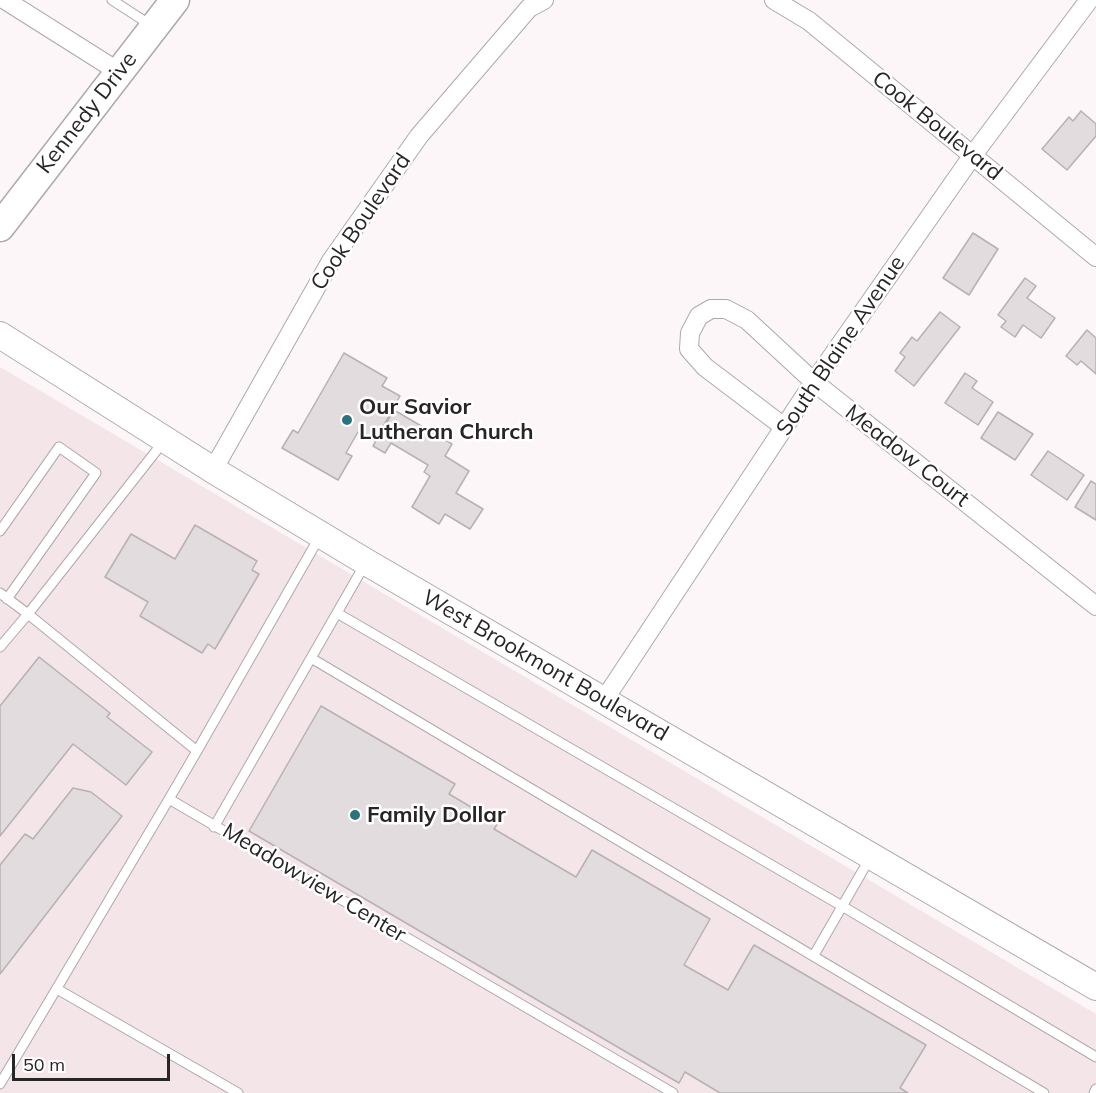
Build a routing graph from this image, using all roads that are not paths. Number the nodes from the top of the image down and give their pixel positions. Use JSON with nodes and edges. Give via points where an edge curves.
{"nodes":[{"id":1,"x":5,"y":0,"type":"edge"},
{"id":2,"x":112,"y":0,"type":"edge"},
{"id":3,"x":175,"y":0,"type":"edge"},
{"id":4,"x":544,"y":0,"type":"edge"},
{"id":5,"x":774,"y":0,"type":"edge"},
{"id":6,"x":1089,"y":0,"type":"edge"},
{"id":7,"x":154,"y":27,"type":"junction"},
{"id":8,"x":119,"y":72,"type":"junction"},
{"id":9,"x":973,"y":155,"type":"junction"},
{"id":10,"x":0,"y":227,"type":"edge"},
{"id":11,"x":1096,"y":257,"type":"edge"},
{"id":12,"x":0,"y":335,"type":"edge"},
{"id":13,"x":814,"y":382,"type":"junction"},
{"id":14,"x":784,"y":427,"type":"junction"},
{"id":15,"x":165,"y":440,"type":"junction"},
{"id":16,"x":213,"y":470,"type":"junction"},
{"id":17,"x":0,"y":531,"type":"edge"},
{"id":18,"x":321,"y":534,"type":"junction"},
{"id":19,"x":366,"y":562,"type":"junction"},
{"id":20,"x":4,"y":596,"type":"edge"},
{"id":21,"x":1096,"y":606,"type":"edge"},
{"id":22,"x":337,"y":613,"type":"junction"},
{"id":23,"x":28,"y":614,"type":"junction"},
{"id":24,"x":0,"y":647,"type":"edge"},
{"id":25,"x":311,"y":658,"type":"junction"},
{"id":26,"x":604,"y":700,"type":"junction"},
{"id":27,"x":197,"y":751,"type":"junction"},
{"id":28,"x":169,"y":800,"type":"junction"},
{"id":29,"x":214,"y":827,"type":"junction"},
{"id":30,"x":871,"y":856,"type":"junction"},
{"id":31,"x":842,"y":906,"type":"junction"},
{"id":32,"x":814,"y":955,"type":"junction"},
{"id":33,"x":1096,"y":987,"type":"edge"},
{"id":34,"x":57,"y":988,"type":"junction"},
{"id":35,"x":1096,"y":1057,"type":"edge"},
{"id":36,"x":0,"y":1084,"type":"edge"},
{"id":37,"x":1096,"y":1089,"type":"edge"},
{"id":38,"x":238,"y":1093,"type":"edge"},
{"id":39,"x":673,"y":1093,"type":"edge"},
{"id":40,"x":1044,"y":1093,"type":"edge"},
{"id":41,"x":1094,"y":1093,"type":"edge"}],
"edges":[{"from":1,"to":8,"type":"street"},
{"from":2,"to":7,"type":"lane"},
{"from":3,"to":7,"type":"main road","name":"Kennedy Drive"},
{"from":4,"to":16,"type":"street","name":"Cook Boulevard","via":[[529,8],[419,136],[331,261]]},
{"from":5,"to":9,"type":"street","name":"Cook Boulevard","via":[[808,21]]},
{"from":6,"to":9,"type":"street","name":"South Blaine Avenue"},
{"from":7,"to":8,"type":"main road","name":"Kennedy Drive"},
{"from":8,"to":10,"type":"main road","name":"Kennedy Drive"},
{"from":9,"to":11,"type":"street","name":"Cook Boulevard"},
{"from":9,"to":13,"type":"street","name":"South Blaine Avenue"},
{"from":12,"to":15,"type":"main road","name":"West Brookmont Boulevard"},
{"from":13,"to":14,"type":"street","name":"South Blaine Avenue"},
{"from":13,"to":14,"type":"street","name":"Meadow Court","via":[[747,320],[726,309],[711,309],[699,316],[690,333],[689,349],[705,367]]},
{"from":13,"to":21,"type":"street","name":"Meadow Court"},
{"from":14,"to":26,"type":"street","name":"South Blaine Avenue"},
{"from":15,"to":16,"type":"main road","name":"West Brookmont Boulevard"},
{"from":15,"to":23,"type":"lane"},
{"from":16,"to":18,"type":"main road","name":"West Brookmont Boulevard"},
{"from":17,"to":20,"type":"lane","via":[[59,447],[96,473]]},
{"from":18,"to":19,"type":"main road","name":"West Brookmont Boulevard"},
{"from":18,"to":27,"type":"lane"},
{"from":19,"to":22,"type":"lane","name":"Meadowview Center"},
{"from":19,"to":26,"type":"main road","name":"West Brookmont Boulevard"},
{"from":20,"to":23,"type":"lane"},
{"from":22,"to":25,"type":"lane","name":"Meadowview Center"},
{"from":22,"to":31,"type":"lane"},
{"from":23,"to":24,"type":"lane"},
{"from":23,"to":27,"type":"lane"},
{"from":25,"to":29,"type":"lane","name":"Meadowview Center"},
{"from":25,"to":32,"type":"lane"},
{"from":26,"to":30,"type":"main road","name":"West Brookmont Boulevard"},
{"from":27,"to":28,"type":"lane"},
{"from":28,"to":29,"type":"lane"},
{"from":28,"to":34,"type":"lane"},
{"from":29,"to":39,"type":"lane","name":"Meadowview Center"},
{"from":30,"to":31,"type":"lane"},
{"from":30,"to":33,"type":"main road","name":"West Brookmont Boulevard"},
{"from":31,"to":32,"type":"lane"},
{"from":31,"to":35,"type":"lane"},
{"from":32,"to":40,"type":"lane"},
{"from":34,"to":36,"type":"lane"},
{"from":34,"to":38,"type":"lane"},
{"from":37,"to":41,"type":"lane"}]}
